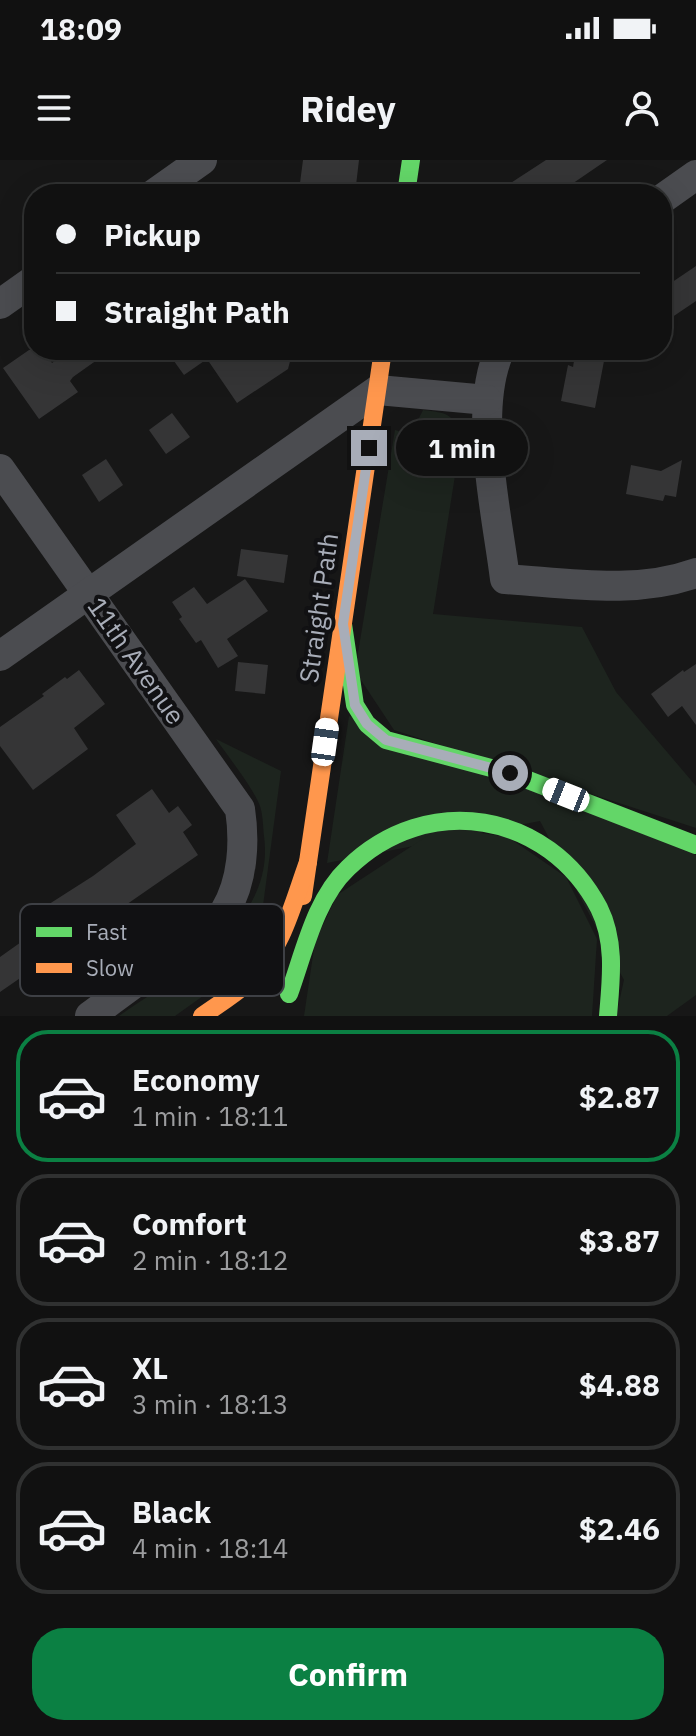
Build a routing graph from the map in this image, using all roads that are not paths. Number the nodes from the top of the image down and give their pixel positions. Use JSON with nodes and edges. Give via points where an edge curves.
{"nodes":[{"id":1,"x":202,"y":160,"type":"edge"},
{"id":2,"x":411,"y":160,"type":"edge"},
{"id":3,"x":696,"y":175,"type":"edge"},
{"id":4,"x":168,"y":184,"type":"edge"},
{"id":5,"x":407,"y":184,"type":"edge"},
{"id":6,"x":672,"y":192,"type":"edge"},
{"id":7,"x":24,"y":287,"type":"edge"},
{"id":8,"x":0,"y":304,"type":"edge"},
{"id":9,"x":382,"y":360,"type":"edge"},
{"id":10,"x":496,"y":360,"type":"edge"},
{"id":11,"x":378,"y":390,"type":"junction"},
{"id":12,"x":487,"y":400,"type":"junction"},
{"id":13,"x":0,"y":469,"type":"edge"},
{"id":14,"x":696,"y":573,"type":"edge"},
{"id":15,"x":89,"y":593,"type":"junction"},
{"id":16,"x":343,"y":624,"type":"junction"},
{"id":17,"x":0,"y":656,"type":"edge"},
{"id":18,"x":696,"y":845,"type":"edge"},
{"id":19,"x":308,"y":862,"type":"junction"},
{"id":20,"x":229,"y":904,"type":"edge"},
{"id":21,"x":284,"y":925,"type":"edge"},
{"id":22,"x":289,"y":994,"type":"junction"},
{"id":23,"x":117,"y":996,"type":"edge"},
{"id":24,"x":230,"y":996,"type":"edge"},
{"id":25,"x":90,"y":1016,"type":"edge"},
{"id":26,"x":202,"y":1016,"type":"edge"},
{"id":27,"x":286,"y":1016,"type":"edge"},
{"id":28,"x":608,"y":1016,"type":"edge"}],
"edges":[{"from":1,"to":4,"type":"street"},
{"from":2,"to":5,"type":"main road"},
{"from":3,"to":6,"type":"street"},
{"from":7,"to":8,"type":"street"},
{"from":9,"to":11,"type":"main road","name":"Straight Path"},
{"from":10,"to":12,"type":"street"},
{"from":11,"to":12,"type":"street"},
{"from":11,"to":15,"type":"street"},
{"from":11,"to":16,"type":"main road","name":"Straight Path"},
{"from":12,"to":14,"type":"street","via":[[505,579],[625,586]]},
{"from":13,"to":15,"type":"street","name":"11th Avenue"},
{"from":15,"to":17,"type":"street"},
{"from":15,"to":20,"type":"street","name":"11th Avenue","via":[[240,809],[241,864]]},
{"from":16,"to":18,"type":"main road","via":[[355,705],[386,740],[486,765]]},
{"from":16,"to":19,"type":"main road","name":"Straight Path"},
{"from":19,"to":21,"type":"main road"},
{"from":19,"to":22,"type":"main road","name":"Straight Path"},
{"from":22,"to":27,"type":"main road","name":"Straight Path"},
{"from":22,"to":28,"type":"main road","via":[[325,902],[349,866],[376,844],[407,829],[473,820],[537,840],[564,859],[590,889],[614,955]]},
{"from":23,"to":25,"type":"street","name":"11th Avenue"},
{"from":24,"to":26,"type":"main road"}]}
